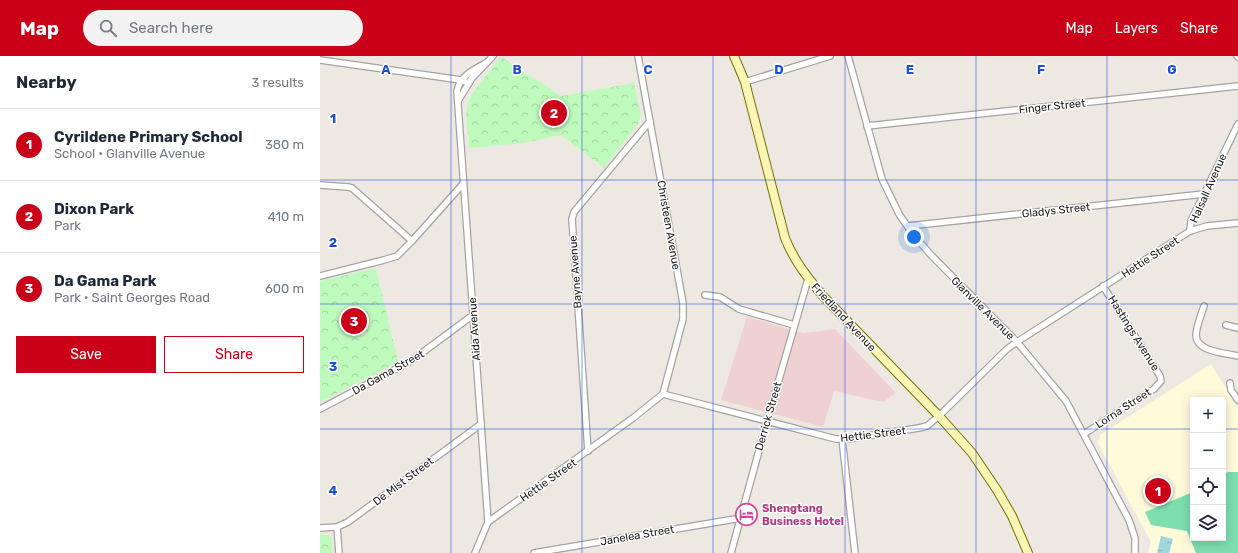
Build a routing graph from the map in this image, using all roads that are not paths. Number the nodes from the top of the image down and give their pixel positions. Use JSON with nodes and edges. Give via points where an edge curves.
{"nodes":[{"id":1,"x":493,"y":56,"type":"edge"},
{"id":2,"x":638,"y":56,"type":"edge"},
{"id":3,"x":734,"y":56,"type":"edge"},
{"id":4,"x":830,"y":56,"type":"edge"},
{"id":5,"x":848,"y":56,"type":"edge"},
{"id":6,"x":320,"y":60,"type":"edge"},
{"id":7,"x":486,"y":63,"type":"junction"},
{"id":8,"x":442,"y":78,"type":"junction"},
{"id":9,"x":461,"y":80,"type":"junction"},
{"id":10,"x":745,"y":82,"type":"junction"},
{"id":11,"x":469,"y":83,"type":"junction"},
{"id":12,"x":458,"y":86,"type":"junction"},
{"id":13,"x":1238,"y":86,"type":"edge"},
{"id":14,"x":466,"y":89,"type":"junction"},
{"id":15,"x":458,"y":101,"type":"junction"},
{"id":16,"x":650,"y":121,"type":"junction"},
{"id":17,"x":1238,"y":124,"type":"edge"},
{"id":18,"x":866,"y":126,"type":"junction"},
{"id":19,"x":463,"y":184,"type":"junction"},
{"id":20,"x":320,"y":185,"type":"edge"},
{"id":21,"x":1204,"y":194,"type":"junction"},
{"id":22,"x":1238,"y":223,"type":"edge"},
{"id":23,"x":908,"y":226,"type":"junction"},
{"id":24,"x":1190,"y":231,"type":"junction"},
{"id":25,"x":412,"y":241,"type":"junction"},
{"id":26,"x":320,"y":276,"type":"edge"},
{"id":27,"x":808,"y":279,"type":"junction"},
{"id":28,"x":1103,"y":286,"type":"junction"},
{"id":29,"x":705,"y":295,"type":"dead end"},
{"id":30,"x":1204,"y":306,"type":"dead end"},
{"id":31,"x":473,"y":315,"type":"junction"},
{"id":32,"x":794,"y":325,"type":"junction"},
{"id":33,"x":1226,"y":325,"type":"dead end"},
{"id":34,"x":1238,"y":328,"type":"edge"},
{"id":35,"x":1017,"y":342,"type":"junction"},
{"id":36,"x":1238,"y":356,"type":"edge"},
{"id":37,"x":1161,"y":381,"type":"joint"},
{"id":38,"x":1230,"y":383,"type":"dead end"},
{"id":39,"x":663,"y":394,"type":"junction"},
{"id":40,"x":1238,"y":400,"type":"edge"},
{"id":41,"x":320,"y":409,"type":"edge"},
{"id":42,"x":939,"y":416,"type":"junction"},
{"id":43,"x":767,"y":421,"type":"junction"},
{"id":44,"x":481,"y":424,"type":"junction"},
{"id":45,"x":1084,"y":434,"type":"junction"},
{"id":46,"x":842,"y":439,"type":"junction"},
{"id":47,"x":588,"y":451,"type":"junction"},
{"id":48,"x":741,"y":518,"type":"junction"},
{"id":49,"x":488,"y":522,"type":"junction"},
{"id":50,"x":320,"y":528,"type":"edge"},
{"id":51,"x":337,"y":528,"type":"junction"},
{"id":52,"x":339,"y":553,"type":"edge"},
{"id":53,"x":475,"y":553,"type":"edge"},
{"id":54,"x":534,"y":553,"type":"edge"},
{"id":55,"x":730,"y":553,"type":"edge"},
{"id":56,"x":855,"y":553,"type":"edge"},
{"id":57,"x":1026,"y":553,"type":"edge"},
{"id":58,"x":1135,"y":553,"type":"edge"}],
"edges":[{"from":1,"to":7,"type":"street","name":"Aida Avenue"},
{"from":2,"to":16,"type":"street","name":"Christeen Avenue"},
{"from":3,"to":10,"type":"main road","name":"Friedland Avenue"},
{"from":4,"to":10,"type":"street"},
{"from":5,"to":18,"type":"street","name":"Glanville Avenue"},
{"from":6,"to":8,"type":"street"},
{"from":7,"to":9,"type":"street","name":"Aida Avenue"},
{"from":7,"to":11,"type":"street","name":"Aida Avenue"},
{"from":8,"to":9,"type":"street"},
{"from":8,"to":12,"type":"street"},
{"from":9,"to":11,"type":"street"},
{"from":9,"to":12,"type":"street","name":"Aida Avenue"},
{"from":10,"to":27,"type":"main road","name":"Friedland Avenue","via":[[785,238]]},
{"from":11,"to":14,"type":"street","name":"Aida Avenue"},
{"from":12,"to":14,"type":"street"},
{"from":12,"to":15,"type":"street","name":"Aida Avenue"},
{"from":13,"to":18,"type":"street","name":"Finger Street"},
{"from":14,"to":15,"type":"street","name":"Aida Avenue"},
{"from":15,"to":19,"type":"street","name":"Aida Avenue"},
{"from":16,"to":39,"type":"street","name":"Christeen Avenue","via":[[683,307]]},
{"from":16,"to":47,"type":"street","name":"Bayne Avenue","via":[[572,216]]},
{"from":17,"to":21,"type":"street","name":"Halsall Avenue"},
{"from":18,"to":23,"type":"street","name":"Glanville Avenue","via":[[883,183],[898,214]]},
{"from":19,"to":25,"type":"street"},
{"from":19,"to":31,"type":"street","name":"Aida Avenue"},
{"from":20,"to":25,"type":"street","via":[[352,188]]},
{"from":21,"to":23,"type":"street","name":"Gladys Street"},
{"from":21,"to":24,"type":"street","name":"Halsall Avenue","via":[[1191,221]]},
{"from":22,"to":24,"type":"street","name":"Hettie Street","via":[[1207,226]]},
{"from":23,"to":35,"type":"street","name":"Glanville Avenue","via":[[931,255]]},
{"from":24,"to":28,"type":"street","name":"Hettie Street"},
{"from":25,"to":26,"type":"street","via":[[397,256]]},
{"from":27,"to":32,"type":"street","name":"Derrick Street"},
{"from":27,"to":42,"type":"main road","name":"Friedland Avenue"},
{"from":28,"to":35,"type":"street","name":"Hettie Street"},
{"from":28,"to":37,"type":"street","name":"Hastings Avenue","via":[[1160,374]]},
{"from":29,"to":32,"type":"street","via":[[720,297],[739,309]]},
{"from":30,"to":36,"type":"street","via":[[1196,334],[1198,343],[1211,350]]},
{"from":31,"to":41,"type":"street","name":"Da Gama Street","via":[[411,361]]},
{"from":31,"to":44,"type":"street","name":"Aida Avenue"},
{"from":32,"to":43,"type":"street","name":"Derrick Street"},
{"from":33,"to":34,"type":"street"},
{"from":35,"to":42,"type":"street","name":"Hettie Street","via":[[997,358]]},
{"from":35,"to":45,"type":"street","name":"Glanville Avenue","via":[[1066,401]]},
{"from":37,"to":45,"type":"street","name":"Lorna Street","via":[[1154,389]]},
{"from":38,"to":40,"type":"street","via":[[1231,390]]},
{"from":39,"to":43,"type":"street","name":"Hettie Street"},
{"from":39,"to":47,"type":"street","name":"Hettie Street"},
{"from":42,"to":46,"type":"street","name":"Hettie Street","via":[[927,426],[919,428]]},
{"from":42,"to":57,"type":"main road","name":"Friedland Avenue","via":[[990,478],[1012,516]]},
{"from":43,"to":46,"type":"street","name":"Hettie Street","via":[[829,438]]},
{"from":43,"to":48,"type":"street","name":"Derrick Street"},
{"from":44,"to":49,"type":"street","name":"Aida Avenue"},
{"from":44,"to":51,"type":"street","name":"De Mist Street"},
{"from":45,"to":58,"type":"street","name":"Glanville Avenue","via":[[1129,520],[1135,538]]},
{"from":46,"to":56,"type":"street"},
{"from":47,"to":49,"type":"street","name":"Hettie Street"},
{"from":48,"to":54,"type":"street","name":"Janelea Street"},
{"from":48,"to":55,"type":"street","name":"Derrick Street"},
{"from":49,"to":53,"type":"street","name":"Aida Avenue"},
{"from":50,"to":51,"type":"street"},
{"from":51,"to":52,"type":"street"}]}
